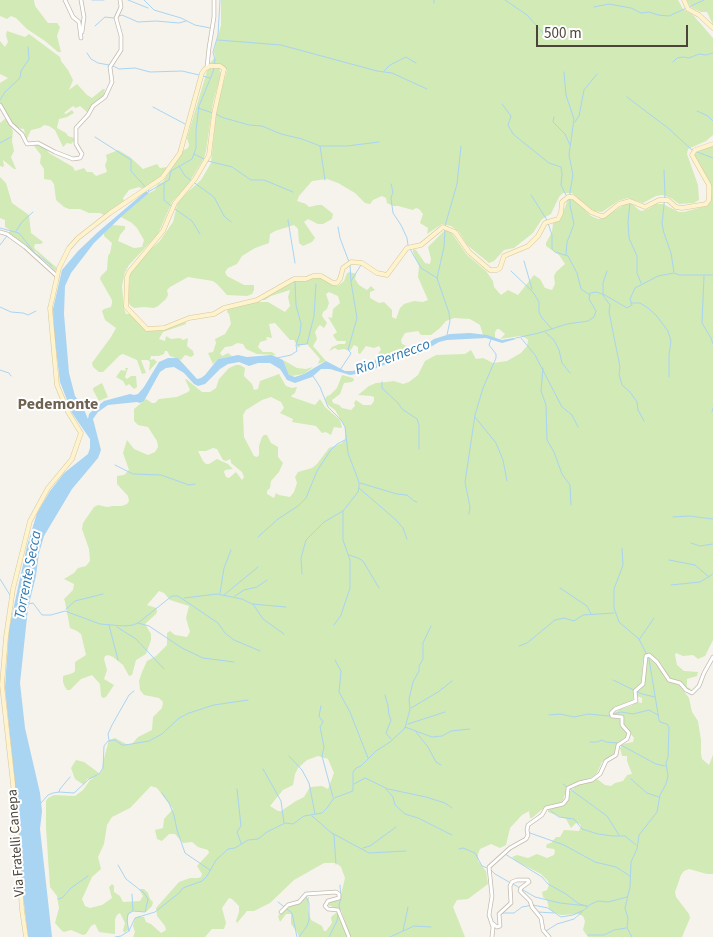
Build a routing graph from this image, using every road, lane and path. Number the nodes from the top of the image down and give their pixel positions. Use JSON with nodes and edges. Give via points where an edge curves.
{"nodes":[{"id":1,"x":65,"y":0,"type":"edge"},
{"id":2,"x":82,"y":0,"type":"edge"},
{"id":3,"x":120,"y":0,"type":"edge"},
{"id":4,"x":214,"y":0,"type":"edge"},
{"id":5,"x":684,"y":0,"type":"edge"},
{"id":6,"x":713,"y":28,"type":"edge"},
{"id":7,"x":209,"y":67,"type":"junction"},
{"id":8,"x":0,"y":105,"type":"edge"},
{"id":9,"x":713,"y":144,"type":"edge"},
{"id":10,"x":0,"y":232,"type":"edge"},
{"id":11,"x":57,"y":276,"type":"junction"},
{"id":12,"x":713,"y":657,"type":"edge"},
{"id":13,"x":281,"y":912,"type":"dead end"},
{"id":14,"x":493,"y":925,"type":"junction"},
{"id":15,"x":26,"y":937,"type":"edge"},
{"id":16,"x":349,"y":937,"type":"edge"},
{"id":17,"x":492,"y":937,"type":"edge"},
{"id":18,"x":549,"y":937,"type":"edge"}],
"edges":[{"from":1,"to":2,"type":"street","via":[[79,22],[82,38]]},
{"from":3,"to":8,"type":"street","via":[[116,18],[121,50],[110,67],[112,82],[105,97],[93,106],[76,128],[76,144],[82,154],[80,158],[73,159],[38,143],[27,144]]},
{"from":4,"to":7,"type":"street"},
{"from":5,"to":6,"type":"main road","via":[[688,9]]},
{"from":7,"to":9,"type":"main road","via":[[224,69],[209,155],[178,199],[163,231],[127,277],[126,307],[148,329],[164,328],[257,300],[294,279],[322,276],[337,283],[351,262],[362,263],[377,273],[387,275],[407,248],[421,245],[444,227],[455,232],[469,252],[490,270],[497,270],[504,256],[528,246],[545,223],[558,219],[562,202],[568,196],[601,216],[630,201],[645,207],[659,200],[668,200],[682,208],[706,204],[709,185],[692,155],[695,150]]},
{"from":7,"to":11,"type":"main road","name":"Via Fratelli Canepa","via":[[202,73],[180,152],[162,178],[78,238],[61,262]]},
{"from":10,"to":11,"type":"street","via":[[13,238]]},
{"from":11,"to":15,"type":"main road","name":"Via Fratelli Canepa","via":[[50,308],[56,378],[81,436],[72,459],[52,483],[28,528],[11,600],[2,685]]},
{"from":12,"to":14,"type":"street","via":[[699,686],[692,693],[680,683],[669,680],[657,662],[646,656],[643,684],[635,691],[636,701],[611,713],[622,717],[622,725],[629,733],[627,739],[618,745],[616,755],[606,761],[600,774],[592,780],[568,788],[563,804],[546,808],[528,825],[526,839],[489,867],[492,896],[489,915]]},
{"from":13,"to":16,"type":"street","via":[[306,894],[336,892],[339,898],[328,901],[325,906],[338,910]]},
{"from":14,"to":17,"type":"street"},
{"from":14,"to":18,"type":"street","via":[[500,926],[499,914],[511,903],[511,884],[517,880],[528,880],[520,891],[541,918]]}]}
